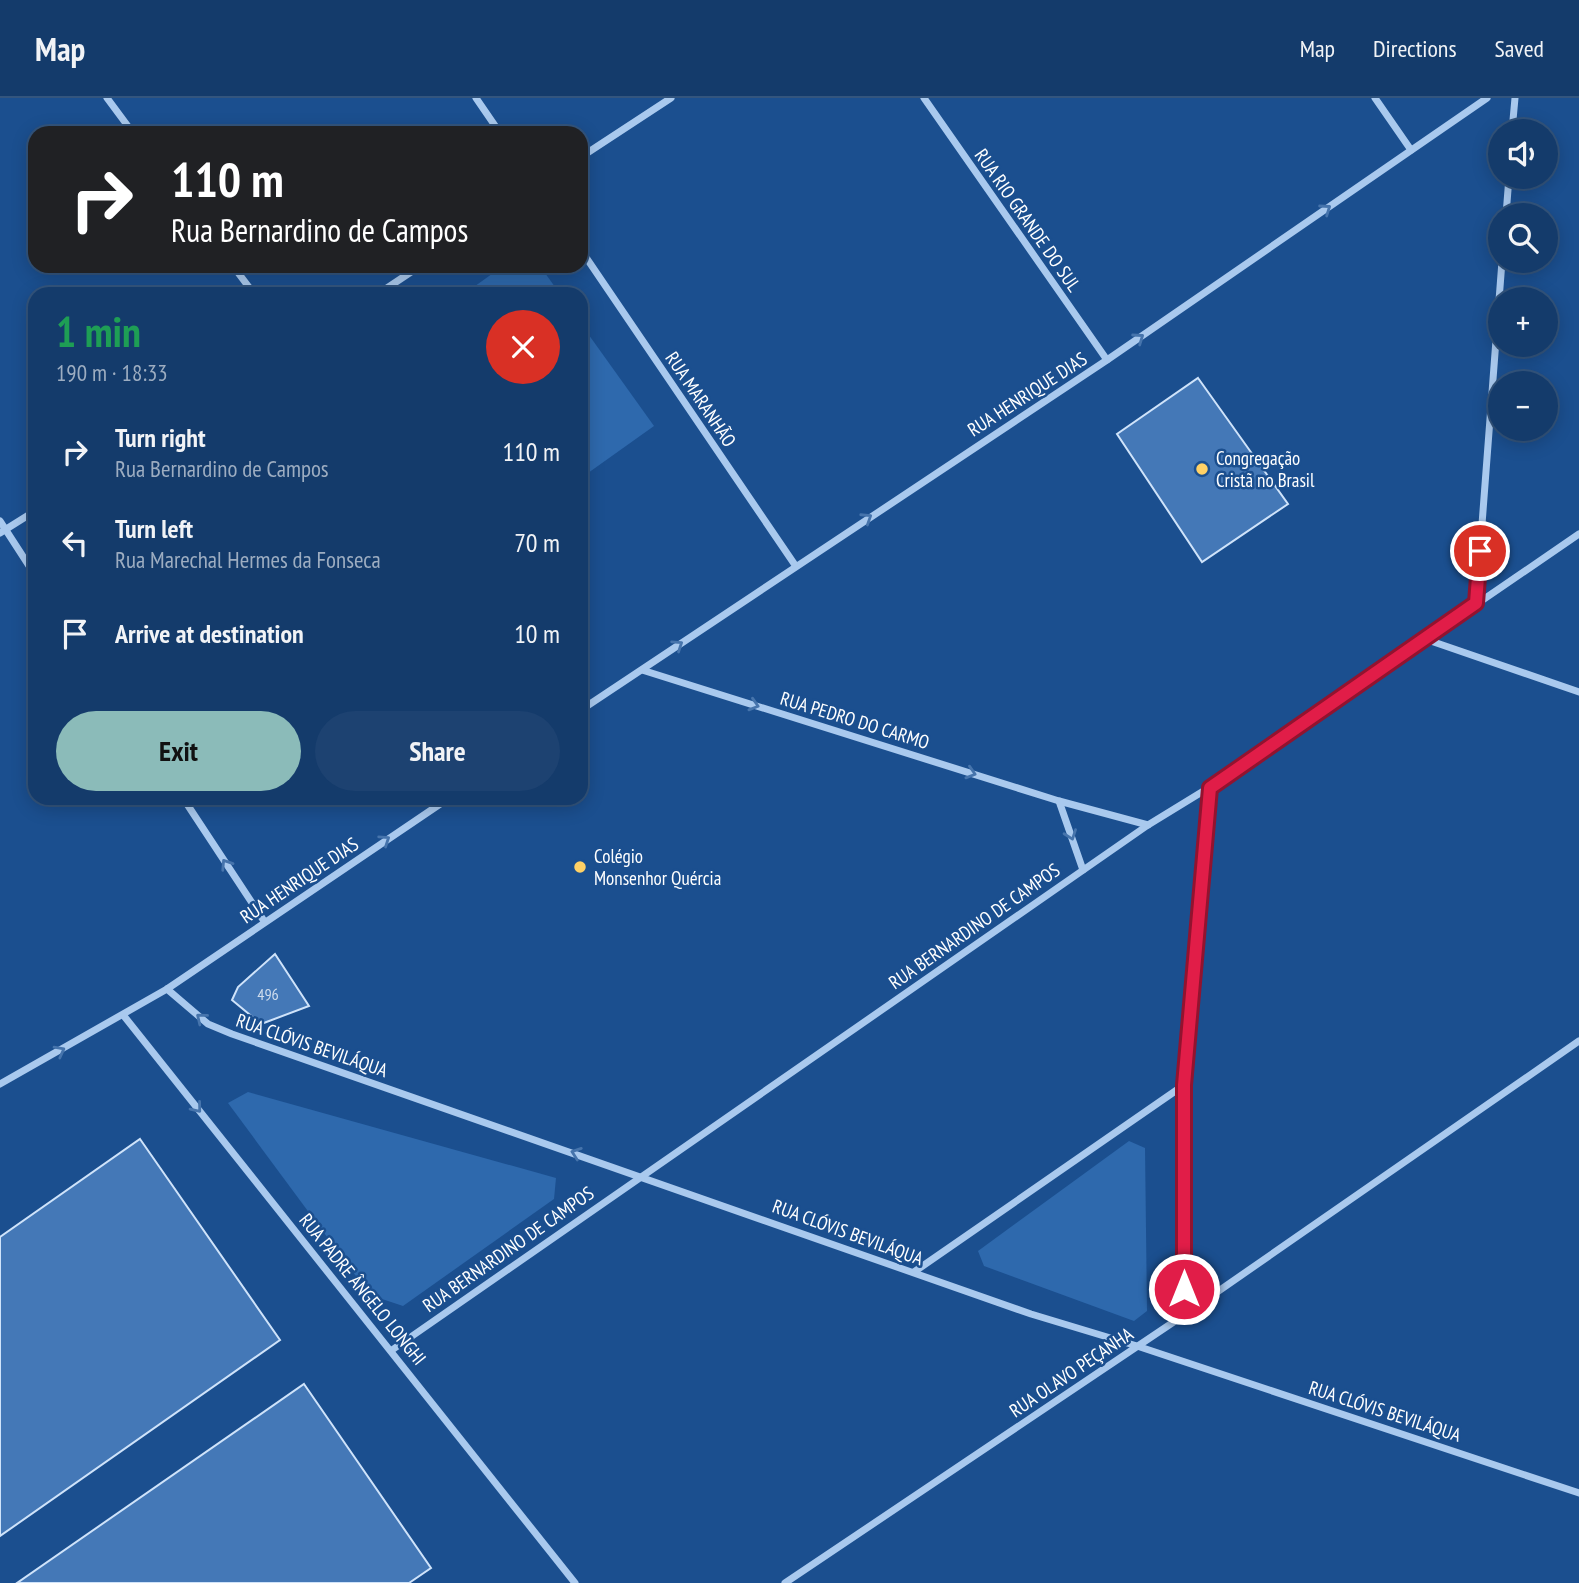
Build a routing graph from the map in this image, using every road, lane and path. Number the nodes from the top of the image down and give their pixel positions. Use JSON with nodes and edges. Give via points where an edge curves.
{"nodes":[{"id":1,"x":107,"y":98,"type":"edge"},
{"id":2,"x":476,"y":98,"type":"edge"},
{"id":3,"x":671,"y":98,"type":"edge"},
{"id":4,"x":924,"y":98,"type":"edge"},
{"id":5,"x":1375,"y":98,"type":"edge"},
{"id":6,"x":1487,"y":98,"type":"edge"},
{"id":7,"x":1515,"y":98,"type":"edge"},
{"id":8,"x":1514,"y":119,"type":"edge"},
{"id":9,"x":128,"y":126,"type":"edge"},
{"id":10,"x":495,"y":126,"type":"edge"},
{"id":11,"x":1411,"y":150,"type":"junction"},
{"id":12,"x":588,"y":152,"type":"edge"},
{"id":13,"x":588,"y":260,"type":"edge"},
{"id":14,"x":410,"y":273,"type":"edge"},
{"id":15,"x":1501,"y":273,"type":"edge"},
{"id":16,"x":388,"y":287,"type":"edge"},
{"id":17,"x":1107,"y":360,"type":"junction"},
{"id":18,"x":28,"y":515,"type":"edge"},
{"id":19,"x":0,"y":521,"type":"edge"},
{"id":20,"x":3,"y":531,"type":"edge"},
{"id":21,"x":1579,"y":534,"type":"edge"},
{"id":22,"x":28,"y":565,"type":"edge"},
{"id":23,"x":794,"y":565,"type":"junction"},
{"id":24,"x":1476,"y":603,"type":"junction"},
{"id":25,"x":1425,"y":639,"type":"junction"},
{"id":26,"x":642,"y":670,"type":"junction"},
{"id":27,"x":1579,"y":692,"type":"edge"},
{"id":28,"x":588,"y":705,"type":"edge"},
{"id":29,"x":1210,"y":788,"type":"junction"},
{"id":30,"x":1059,"y":801,"type":"junction"},
{"id":31,"x":188,"y":805,"type":"edge"},
{"id":32,"x":438,"y":805,"type":"edge"},
{"id":33,"x":1148,"y":825,"type":"junction"},
{"id":34,"x":1083,"y":870,"type":"junction"},
{"id":35,"x":264,"y":921,"type":"junction"},
{"id":36,"x":167,"y":989,"type":"junction"},
{"id":37,"x":124,"y":1016,"type":"junction"},
{"id":38,"x":1579,"y":1041,"type":"edge"},
{"id":39,"x":0,"y":1084,"type":"edge"},
{"id":40,"x":1184,"y":1085,"type":"junction"},
{"id":41,"x":641,"y":1175,"type":"junction"},
{"id":42,"x":914,"y":1272,"type":"junction"},
{"id":43,"x":1184,"y":1315,"type":"junction"},
{"id":44,"x":1138,"y":1346,"type":"junction"},
{"id":45,"x":392,"y":1350,"type":"junction"},
{"id":46,"x":1579,"y":1493,"type":"edge"},
{"id":47,"x":575,"y":1583,"type":"edge"},
{"id":48,"x":785,"y":1583,"type":"edge"}],
"edges":[{"from":1,"to":9,"type":"street"},
{"from":2,"to":10,"type":"street"},
{"from":3,"to":12,"type":"street"},
{"from":4,"to":17,"type":"street","name":"RUA RIO GRANDE DO SUL"},
{"from":5,"to":11,"type":"street"},
{"from":6,"to":11,"type":"street","name":"RUA HENRIQUE DIAS"},
{"from":7,"to":8,"type":"street"},
{"from":17,"to":11,"type":"street","name":"RUA HENRIQUE DIAS","one_way":true},
{"from":13,"to":23,"type":"street","name":"RUA MARANHÃO"},
{"from":14,"to":16,"type":"street"},
{"from":15,"to":24,"type":"street"},
{"from":23,"to":17,"type":"street","name":"RUA HENRIQUE DIAS","one_way":true},
{"from":18,"to":20,"type":"street"},
{"from":19,"to":20,"type":"street"},
{"from":20,"to":22,"type":"street"},
{"from":21,"to":24,"type":"street","name":"RUA BERNARDINO DE CAMPOS"},
{"from":26,"to":23,"type":"street","name":"RUA HENRIQUE DIAS","one_way":true},
{"from":24,"to":25,"type":"street","name":"RUA BERNARDINO DE CAMPOS"},
{"from":25,"to":27,"type":"street"},
{"from":25,"to":29,"type":"street","name":"RUA BERNARDINO DE CAMPOS"},
{"from":26,"to":28,"type":"street","name":"RUA HENRIQUE DIAS"},
{"from":26,"to":30,"type":"street","name":"RUA PEDRO DO CARMO","one_way":true},
{"from":29,"to":33,"type":"street","name":"RUA BERNARDINO DE CAMPOS"},
{"from":29,"to":40,"type":"street"},
{"from":30,"to":33,"type":"street","name":"RUA PEDRO DO CARMO"},
{"from":30,"to":34,"type":"street","one_way":true},
{"from":35,"to":31,"type":"street","one_way":true},
{"from":35,"to":32,"type":"street","name":"RUA HENRIQUE DIAS","one_way":true},
{"from":33,"to":34,"type":"street","name":"RUA BERNARDINO DE CAMPOS"},
{"from":34,"to":41,"type":"street","name":"RUA BERNARDINO DE CAMPOS"},
{"from":35,"to":36,"type":"street","name":"RUA HENRIQUE DIAS"},
{"from":36,"to":37,"type":"street"},
{"from":41,"to":36,"type":"street","name":"RUA CLÓVIS BEVILÁQUA","one_way":true,"via":[[232,1034],[208,1024]]},
{"from":39,"to":37,"type":"street","one_way":true},
{"from":37,"to":45,"type":"street","name":"RUA PADRE ÂNGELO LONGHI","one_way":true},
{"from":38,"to":43,"type":"street","name":"RUA OLAVO PEÇANHA"},
{"from":40,"to":42,"type":"street"},
{"from":40,"to":43,"type":"street"},
{"from":41,"to":42,"type":"street","name":"RUA CLÓVIS BEVILÁQUA"},
{"from":41,"to":45,"type":"street","name":"RUA BERNARDINO DE CAMPOS"},
{"from":42,"to":44,"type":"street","name":"RUA CLÓVIS BEVILÁQUA"},
{"from":43,"to":44,"type":"street","name":"RUA OLAVO PEÇANHA"},
{"from":44,"to":46,"type":"street","name":"RUA CLÓVIS BEVILÁQUA"},
{"from":44,"to":48,"type":"street","name":"RUA OLAVO PEÇANHA"},
{"from":45,"to":47,"type":"street","name":"RUA PADRE ÂNGELO LONGHI"}]}
